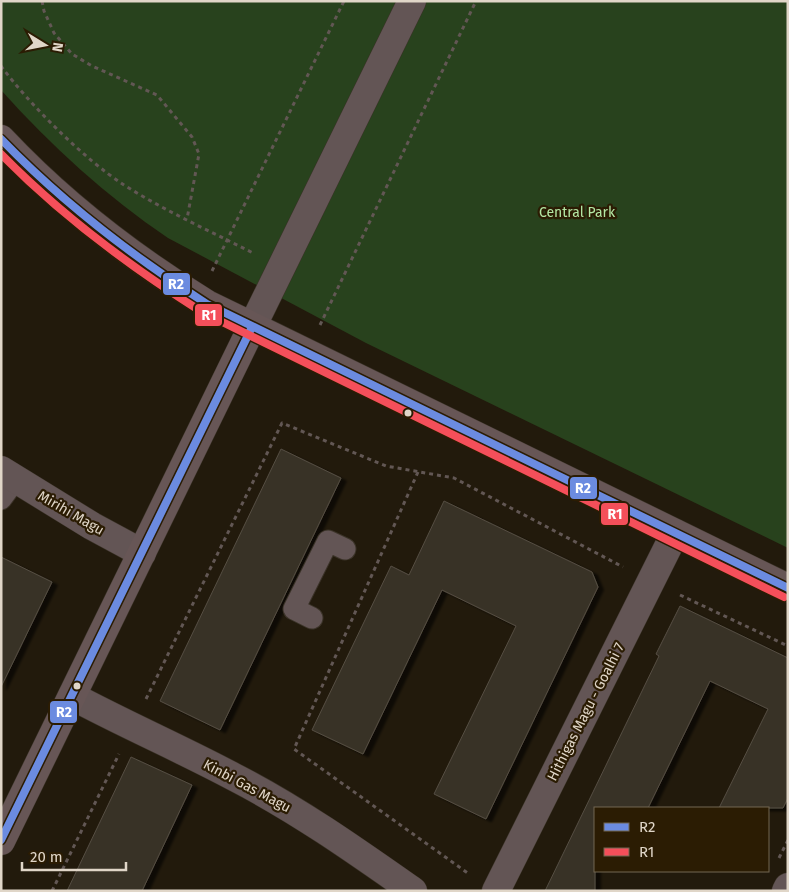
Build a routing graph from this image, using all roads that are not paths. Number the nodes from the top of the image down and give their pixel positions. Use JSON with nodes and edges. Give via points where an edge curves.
{"nodes":[{"id":1,"x":412,"y":1,"type":"edge"},
{"id":2,"x":1,"y":139,"type":"edge"},
{"id":3,"x":252,"y":327,"type":"junction"},
{"id":4,"x":6,"y":483,"type":"edge"},
{"id":5,"x":675,"y":533,"type":"junction"},
{"id":6,"x":345,"y":550,"type":"dead end"},
{"id":7,"x":142,"y":553,"type":"junction"},
{"id":8,"x":788,"y":588,"type":"edge"},
{"id":9,"x":312,"y":618,"type":"dead end"},
{"id":10,"x":72,"y":696,"type":"junction"},
{"id":11,"x":1,"y":841,"type":"edge"},
{"id":12,"x":788,"y":887,"type":"edge"},
{"id":13,"x":413,"y":891,"type":"edge"},
{"id":14,"x":496,"y":891,"type":"edge"},
{"id":15,"x":786,"y":891,"type":"edge"}],
"edges":[{"from":1,"to":3,"type":"street"},
{"from":2,"to":3,"type":"street","via":[[109,238],[157,273]]},
{"from":3,"to":5,"type":"street"},
{"from":3,"to":7,"type":"street"},
{"from":4,"to":7,"type":"street","name":"Mirihi Magu"},
{"from":5,"to":8,"type":"street"},
{"from":5,"to":14,"type":"street","name":"Hithigas Magu - Goalhi 7"},
{"from":6,"to":9,"type":"lane","via":[[328,541],[294,609]]},
{"from":7,"to":10,"type":"street"},
{"from":10,"to":11,"type":"street"},
{"from":10,"to":13,"type":"street","name":"Kinbi Gas Magu","via":[[236,777],[361,854]]},
{"from":12,"to":15,"type":"street"}]}
